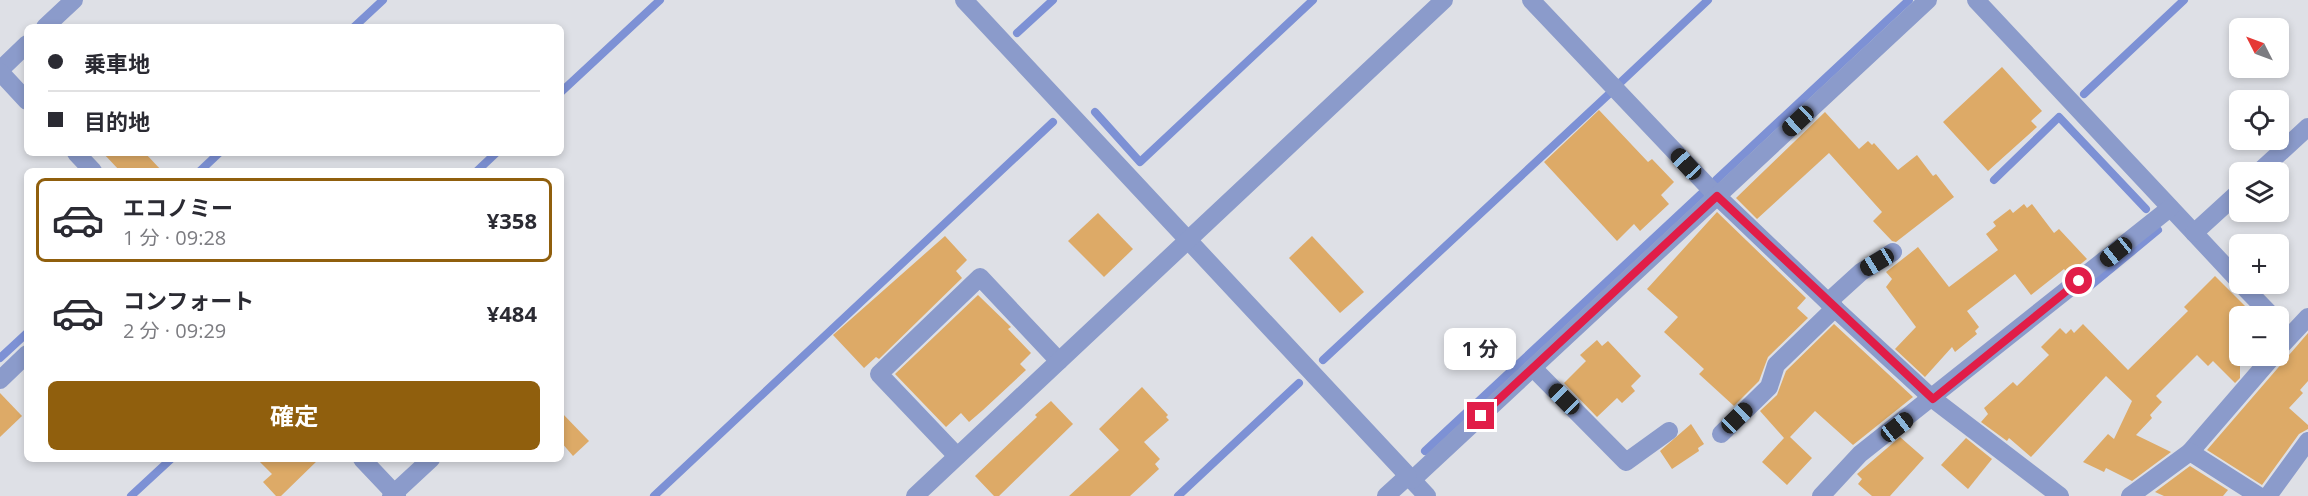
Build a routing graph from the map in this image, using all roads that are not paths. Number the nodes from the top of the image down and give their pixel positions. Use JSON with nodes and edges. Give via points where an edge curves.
{"nodes":[{"id":1,"x":74,"y":0,"type":"edge"},
{"id":2,"x":964,"y":0,"type":"edge"},
{"id":3,"x":1444,"y":0,"type":"edge"},
{"id":4,"x":1531,"y":0,"type":"edge"},
{"id":5,"x":1928,"y":0,"type":"edge"},
{"id":6,"x":1976,"y":0,"type":"edge"},
{"id":7,"x":48,"y":24,"type":"edge"},
{"id":8,"x":24,"y":47,"type":"edge"},
{"id":9,"x":0,"y":71,"type":"edge"},
{"id":10,"x":24,"y":98,"type":"edge"},
{"id":11,"x":2308,"y":127,"type":"edge"},
{"id":12,"x":79,"y":156,"type":"edge"},
{"id":13,"x":2270,"y":162,"type":"edge"},
{"id":14,"x":90,"y":168,"type":"edge"},
{"id":15,"x":1717,"y":196,"type":"junction"},
{"id":16,"x":2229,"y":201,"type":"edge"},
{"id":17,"x":2170,"y":208,"type":"junction"},
{"id":18,"x":2194,"y":233,"type":"junction"},
{"id":19,"x":1188,"y":240,"type":"junction"},
{"id":20,"x":1893,"y":252,"type":"dead end"},
{"id":21,"x":2229,"y":271,"type":"edge"},
{"id":22,"x":2251,"y":294,"type":"edge"},
{"id":23,"x":1832,"y":305,"type":"junction"},
{"id":24,"x":2262,"y":306,"type":"edge"},
{"id":25,"x":2308,"y":317,"type":"edge"},
{"id":26,"x":2289,"y":331,"type":"edge"},
{"id":27,"x":24,"y":357,"type":"edge"},
{"id":28,"x":1059,"y":361,"type":"junction"},
{"id":29,"x":2264,"y":366,"type":"edge"},
{"id":30,"x":1533,"y":368,"type":"junction"},
{"id":31,"x":0,"y":380,"type":"edge"},
{"id":32,"x":1933,"y":399,"type":"junction"},
{"id":33,"x":1669,"y":431,"type":"dead end"},
{"id":34,"x":1721,"y":434,"type":"dead end"},
{"id":35,"x":2308,"y":441,"type":"edge"},
{"id":36,"x":2190,"y":452,"type":"junction"},
{"id":37,"x":957,"y":456,"type":"junction"},
{"id":38,"x":365,"y":462,"type":"edge"},
{"id":39,"x":428,"y":462,"type":"edge"},
{"id":40,"x":1410,"y":478,"type":"junction"},
{"id":41,"x":2044,"y":484,"type":"junction"},
{"id":42,"x":394,"y":495,"type":"edge"},
{"id":43,"x":915,"y":496,"type":"edge"},
{"id":44,"x":1386,"y":496,"type":"edge"},
{"id":45,"x":1427,"y":496,"type":"edge"},
{"id":46,"x":1821,"y":496,"type":"edge"},
{"id":47,"x":2030,"y":496,"type":"edge"},
{"id":48,"x":2060,"y":496,"type":"edge"},
{"id":49,"x":2130,"y":496,"type":"edge"},
{"id":50,"x":2259,"y":496,"type":"edge"},
{"id":51,"x":2268,"y":496,"type":"edge"}],
"edges":[{"from":1,"to":7,"type":"street"},
{"from":2,"to":19,"type":"street"},
{"from":3,"to":19,"type":"street"},
{"from":4,"to":15,"type":"street"},
{"from":5,"to":15,"type":"street"},
{"from":6,"to":17,"type":"street"},
{"from":8,"to":9,"type":"street"},
{"from":9,"to":10,"type":"street"},
{"from":11,"to":13,"type":"street"},
{"from":12,"to":14,"type":"street"},
{"from":15,"to":23,"type":"street"},
{"from":15,"to":30,"type":"street"},
{"from":16,"to":18,"type":"street"},
{"from":17,"to":18,"type":"street"},
{"from":17,"to":32,"type":"street"},
{"from":18,"to":21,"type":"street"},
{"from":19,"to":28,"type":"street"},
{"from":19,"to":40,"type":"street"},
{"from":20,"to":23,"type":"street","via":[[1861,272]]},
{"from":22,"to":24,"type":"street"},
{"from":23,"to":32,"type":"street"},
{"from":23,"to":34,"type":"street","via":[[1776,365],[1769,387]]},
{"from":25,"to":26,"type":"street"},
{"from":27,"to":31,"type":"street"},
{"from":28,"to":37,"type":"street"},
{"from":28,"to":37,"type":"street","via":[[980,277],[879,374]]},
{"from":29,"to":36,"type":"street"},
{"from":30,"to":33,"type":"street","via":[[1626,462]]},
{"from":30,"to":40,"type":"street"},
{"from":32,"to":41,"type":"street"},
{"from":32,"to":46,"type":"street","via":[[1860,454]]},
{"from":35,"to":51,"type":"street"},
{"from":36,"to":49,"type":"street"},
{"from":36,"to":50,"type":"street"},
{"from":37,"to":43,"type":"street"},
{"from":38,"to":42,"type":"street"},
{"from":39,"to":42,"type":"street"},
{"from":40,"to":44,"type":"street"},
{"from":40,"to":45,"type":"street"},
{"from":41,"to":47,"type":"street"},
{"from":41,"to":48,"type":"street"}]}
